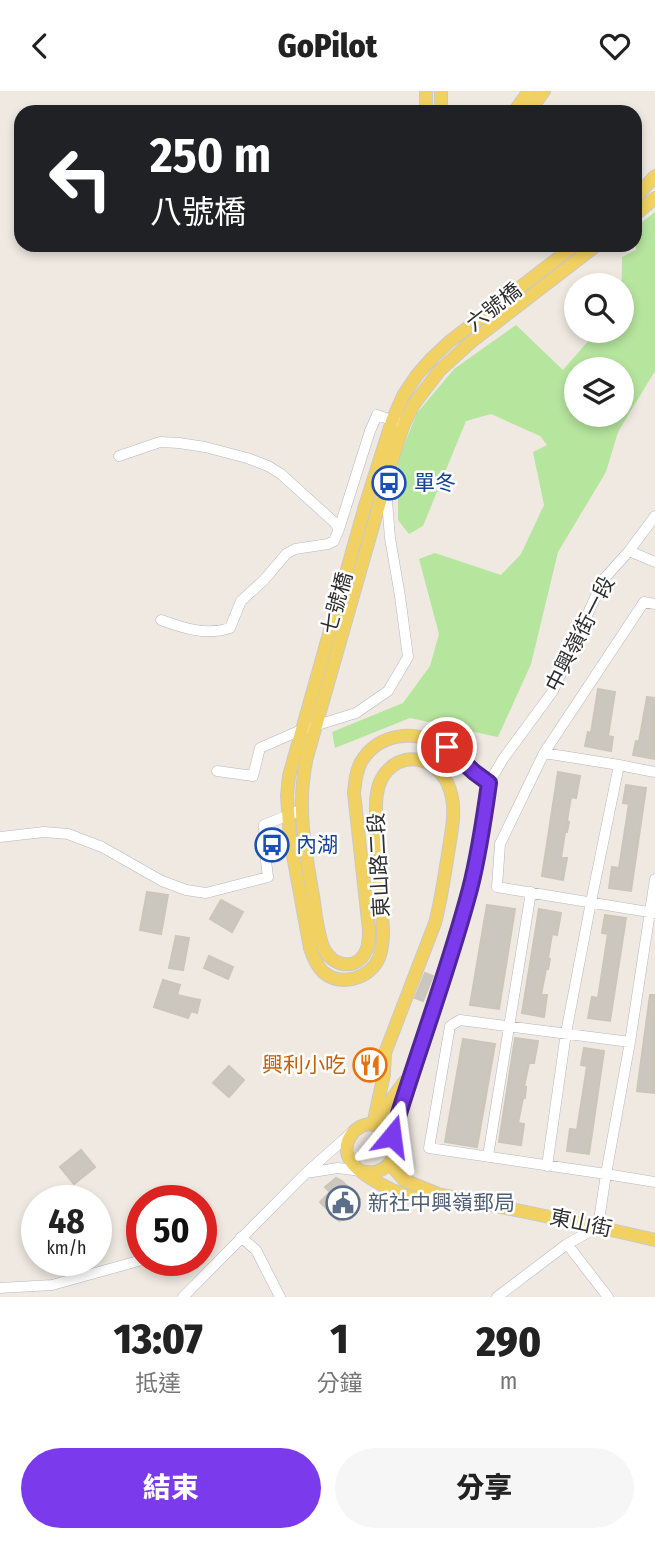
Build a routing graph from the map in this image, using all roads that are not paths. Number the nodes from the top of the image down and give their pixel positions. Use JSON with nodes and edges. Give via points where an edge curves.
{"nodes":[{"id":1,"x":655,"y":176,"type":"edge"},
{"id":2,"x":642,"y":190,"type":"edge"},
{"id":3,"x":566,"y":252,"type":"edge"},
{"id":4,"x":588,"y":252,"type":"edge"},
{"id":5,"x":398,"y":422,"type":"junction"},
{"id":6,"x":119,"y":456,"type":"dead end"},
{"id":7,"x":385,"y":481,"type":"junction"},
{"id":8,"x":371,"y":508,"type":"junction"},
{"id":9,"x":655,"y":516,"type":"edge"},
{"id":10,"x":338,"y":529,"type":"junction"},
{"id":11,"x":629,"y":551,"type":"junction"},
{"id":12,"x":655,"y":562,"type":"edge"},
{"id":13,"x":655,"y":604,"type":"edge"},
{"id":14,"x":161,"y":620,"type":"dead end"},
{"id":15,"x":324,"y":699,"type":"joint"},
{"id":16,"x":310,"y":700,"type":"joint"},
{"id":17,"x":317,"y":724,"type":"junction"},
{"id":18,"x":301,"y":730,"type":"junction"},
{"id":19,"x":544,"y":754,"type":"junction"},
{"id":20,"x":619,"y":765,"type":"junction"},
{"id":21,"x":217,"y":771,"type":"dead end"},
{"id":22,"x":655,"y":772,"type":"edge"},
{"id":23,"x":489,"y":783,"type":"junction"},
{"id":24,"x":301,"y":810,"type":"junction"},
{"id":25,"x":288,"y":814,"type":"junction"},
{"id":26,"x":0,"y":837,"type":"edge"},
{"id":27,"x":655,"y":879,"type":"edge"},
{"id":28,"x":531,"y":892,"type":"junction"},
{"id":29,"x":591,"y":902,"type":"junction"},
{"id":30,"x":652,"y":913,"type":"edge"},
{"id":31,"x":509,"y":1026,"type":"junction"},
{"id":32,"x":566,"y":1034,"type":"junction"},
{"id":33,"x":631,"y":1042,"type":"junction"},
{"id":34,"x":411,"y":1074,"type":"junction"},
{"id":35,"x":373,"y":1125,"type":"junction"},
{"id":36,"x":357,"y":1129,"type":"junction"},
{"id":37,"x":392,"y":1136,"type":"junction"},
{"id":38,"x":488,"y":1156,"type":"junction"},
{"id":39,"x":390,"y":1164,"type":"junction"},
{"id":40,"x":547,"y":1165,"type":"junction"},
{"id":41,"x":361,"y":1171,"type":"junction"},
{"id":42,"x":306,"y":1173,"type":"junction"},
{"id":43,"x":606,"y":1174,"type":"junction"},
{"id":44,"x":655,"y":1182,"type":"edge"},
{"id":45,"x":465,"y":1199,"type":"junction"},
{"id":46,"x":597,"y":1227,"type":"junction"},
{"id":47,"x":241,"y":1237,"type":"junction"},
{"id":48,"x":655,"y":1240,"type":"edge"},
{"id":49,"x":567,"y":1244,"type":"junction"},
{"id":50,"x":126,"y":1265,"type":"edge"},
{"id":51,"x":0,"y":1288,"type":"edge"},
{"id":52,"x":183,"y":1297,"type":"edge"},
{"id":53,"x":280,"y":1297,"type":"edge"},
{"id":54,"x":497,"y":1297,"type":"edge"},
{"id":55,"x":608,"y":1297,"type":"edge"}],
"edges":[{"from":1,"to":2,"type":"main road"},
{"from":3,"to":5,"type":"main road","name":"六號橋","via":[[432,358],[403,397]]},
{"from":4,"to":5,"type":"main road","via":[[455,355]]},
{"from":5,"to":7,"type":"main road"},
{"from":5,"to":8,"type":"main road"},
{"from":5,"to":10,"type":"street","via":[[377,415]]},
{"from":6,"to":10,"type":"street","via":[[170,442],[247,458],[281,474]]},
{"from":7,"to":8,"type":"main road"},
{"from":7,"to":17,"type":"street","via":[[408,657],[388,691],[356,713]]},
{"from":8,"to":15,"type":"main road","name":"七號橋"},
{"from":8,"to":16,"type":"main road","name":"七號橋"},
{"from":9,"to":11,"type":"street","name":"中興嶺街一段"},
{"from":10,"to":14,"type":"street","via":[[328,544],[286,554],[242,601],[230,628],[187,629]]},
{"from":11,"to":12,"type":"street"},
{"from":11,"to":23,"type":"street","name":"中興嶺街一段","via":[[603,580],[553,691]]},
{"from":13,"to":19,"type":"street","via":[[644,602]]},
{"from":15,"to":17,"type":"main road","name":"東山路二段"},
{"from":16,"to":18,"type":"main road","name":"東山路二段"},
{"from":17,"to":18,"type":"street"},
{"from":17,"to":24,"type":"main road","name":"東山路二段","via":[[303,775]]},
{"from":18,"to":21,"type":"street","via":[[260,748],[253,776]]},
{"from":18,"to":25,"type":"main road","name":"東山路二段","via":[[289,776]]},
{"from":19,"to":20,"type":"street"},
{"from":19,"to":28,"type":"street","via":[[500,844],[497,887]]},
{"from":20,"to":22,"type":"street"},
{"from":20,"to":29,"type":"street"},
{"from":23,"to":24,"type":"main road","name":"東山路二段","via":[[432,739],[397,736],[369,751],[355,779],[354,807],[369,943],[365,954],[345,965],[328,957],[320,937]]},
{"from":23,"to":34,"type":"main road","name":"中興嶺街一段","via":[[457,935]]},
{"from":24,"to":25,"type":"street"},
{"from":25,"to":26,"type":"street","via":[[264,825],[268,877],[206,893],[162,881],[102,847],[68,834]]},
{"from":25,"to":35,"type":"main road","name":"東山路二段","via":[[306,934],[315,962],[331,977],[352,980],[372,969],[382,944],[376,812],[380,783],[394,765],[417,759],[438,769],[450,787],[453,815],[440,903],[385,1053]]},
{"from":27,"to":30,"type":"street"},
{"from":28,"to":29,"type":"street"},
{"from":28,"to":31,"type":"street"},
{"from":29,"to":30,"type":"street"},
{"from":29,"to":32,"type":"street"},
{"from":30,"to":33,"type":"street"},
{"from":31,"to":32,"type":"street"},
{"from":31,"to":38,"type":"street"},
{"from":31,"to":38,"type":"street","via":[[460,1020],[450,1025],[429,1147]]},
{"from":32,"to":33,"type":"street"},
{"from":32,"to":40,"type":"street"},
{"from":33,"to":43,"type":"street"},
{"from":34,"to":35,"type":"main road","name":"中興嶺街一段"},
{"from":34,"to":37,"type":"main road","name":"中興嶺街一段"},
{"from":35,"to":36,"type":"main road"},
{"from":35,"to":37,"type":"main road"},
{"from":36,"to":41,"type":"main road","via":[[347,1142],[347,1151]]},
{"from":36,"to":42,"type":"street"},
{"from":37,"to":39,"type":"main road","via":[[396,1150]]},
{"from":38,"to":40,"type":"street"},
{"from":39,"to":41,"type":"main road","via":[[376,1173]]},
{"from":39,"to":45,"type":"main road","name":"東山街","via":[[418,1187]]},
{"from":40,"to":43,"type":"street"},
{"from":41,"to":42,"type":"street","name":"東山街","via":[[338,1168]]},
{"from":41,"to":45,"type":"main road","name":"東山街","via":[[387,1188],[417,1199]]},
{"from":42,"to":47,"type":"street"},
{"from":43,"to":44,"type":"street"},
{"from":43,"to":46,"type":"street"},
{"from":45,"to":46,"type":"main road","name":"東山街"},
{"from":46,"to":48,"type":"main road","name":"東山街"},
{"from":46,"to":49,"type":"street"},
{"from":47,"to":52,"type":"street"},
{"from":47,"to":53,"type":"street","via":[[256,1250]]},
{"from":49,"to":54,"type":"street"},
{"from":49,"to":55,"type":"street"},
{"from":50,"to":51,"type":"street","via":[[52,1286]]}]}
